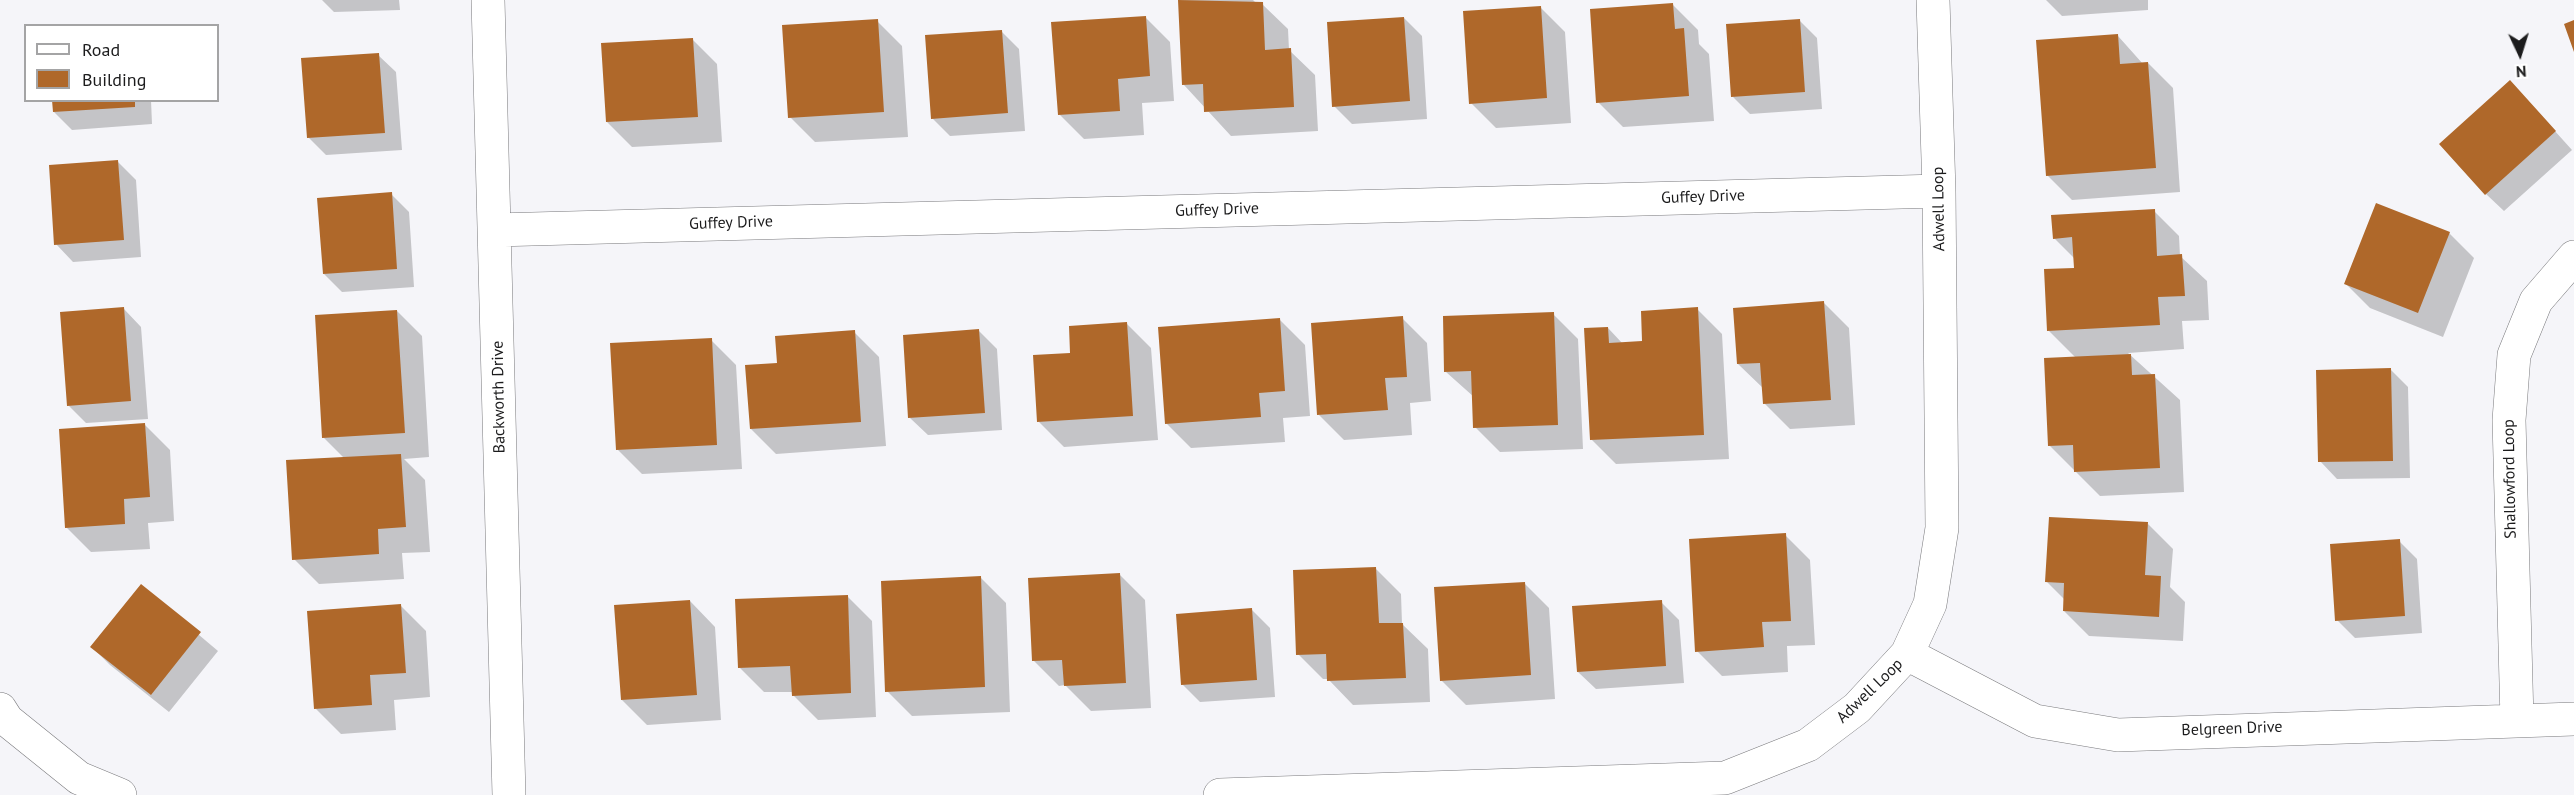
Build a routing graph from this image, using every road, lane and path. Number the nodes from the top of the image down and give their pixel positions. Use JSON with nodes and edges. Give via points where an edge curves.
{"nodes":[{"id":1,"x":488,"y":0,"type":"edge"},
{"id":2,"x":1933,"y":0,"type":"edge"},
{"id":3,"x":1939,"y":191,"type":"junction"},
{"id":4,"x":495,"y":230,"type":"junction"},
{"id":5,"x":2574,"y":257,"type":"edge"},
{"id":6,"x":1908,"y":654,"type":"junction"},
{"id":7,"x":0,"y":709,"type":"edge"},
{"id":8,"x":2574,"y":719,"type":"edge"},
{"id":9,"x":2517,"y":720,"type":"junction"},
{"id":10,"x":120,"y":795,"type":"edge"},
{"id":11,"x":509,"y":795,"type":"edge"},
{"id":12,"x":1220,"y":795,"type":"edge"}],
"edges":[{"from":1,"to":4,"type":"street","name":"Backworth Drive"},
{"from":2,"to":3,"type":"street","name":"Adwell Loop"},
{"from":3,"to":4,"type":"street","name":"Guffey Drive"},
{"from":3,"to":6,"type":"street","name":"Adwell Loop","via":[[1942,528],[1930,604]]},
{"from":4,"to":11,"type":"street","name":"Backworth Drive"},
{"from":5,"to":9,"type":"street","name":"Shallowford Loop","via":[[2536,301],[2514,355],[2509,420]]},
{"from":6,"to":9,"type":"street","name":"Belgreen Drive","via":[[2035,722],[2118,735]]},
{"from":6,"to":12,"type":"street","name":"Adwell Loop","via":[[1857,708],[1808,745],[1725,778]]},
{"from":7,"to":10,"type":"street","via":[[7,720],[79,778]]},
{"from":8,"to":9,"type":"street","name":"Belgreen Drive"}]}
